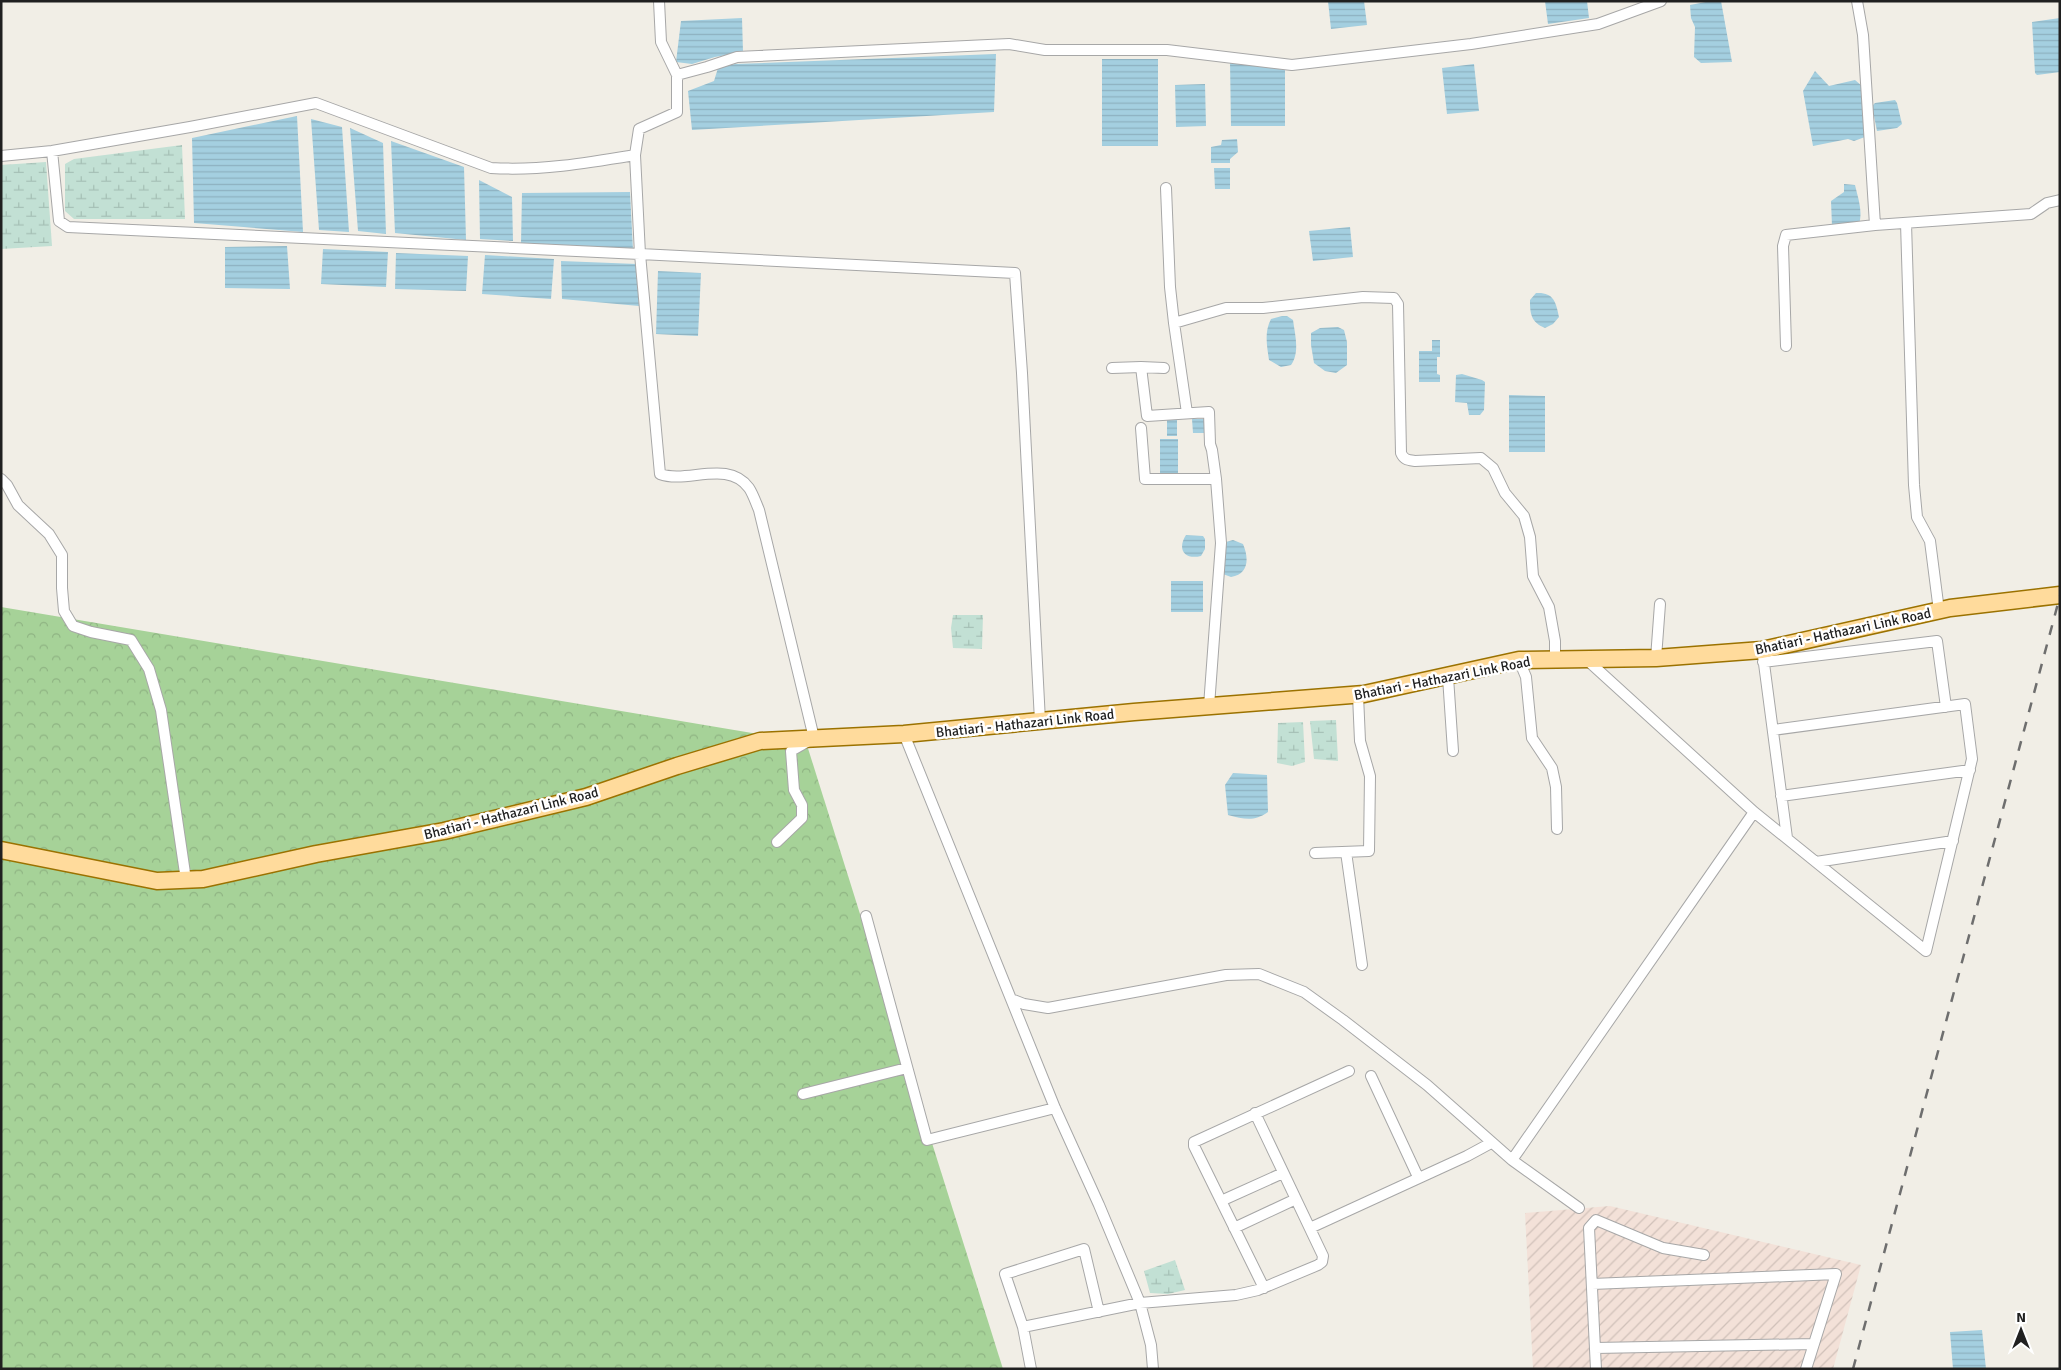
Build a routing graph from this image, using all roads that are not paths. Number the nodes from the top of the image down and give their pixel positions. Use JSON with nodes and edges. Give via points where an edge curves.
{"nodes":[{"id":1,"x":659,"y":1,"type":"edge"},
{"id":2,"x":1661,"y":1,"type":"edge"},
{"id":3,"x":1857,"y":1,"type":"edge"},
{"id":4,"x":676,"y":74,"type":"junction"},
{"id":5,"x":52,"y":151,"type":"junction"},
{"id":6,"x":635,"y":155,"type":"junction"},
{"id":7,"x":1,"y":156,"type":"edge"},
{"id":8,"x":1166,"y":188,"type":"dead end"},
{"id":9,"x":2060,"y":200,"type":"edge"},
{"id":10,"x":1906,"y":223,"type":"junction"},
{"id":11,"x":1875,"y":225,"type":"junction"},
{"id":12,"x":640,"y":254,"type":"junction"},
{"id":13,"x":1174,"y":323,"type":"junction"},
{"id":14,"x":1786,"y":346,"type":"dead end"},
{"id":15,"x":1141,"y":367,"type":"junction"},
{"id":16,"x":1112,"y":368,"type":"dead end"},
{"id":17,"x":1164,"y":368,"type":"dead end"},
{"id":18,"x":1187,"y":413,"type":"junction"},
{"id":19,"x":1141,"y":428,"type":"dead end"},
{"id":20,"x":1,"y":479,"type":"edge"},
{"id":21,"x":1216,"y":479,"type":"junction"},
{"id":22,"x":2060,"y":595,"type":"edge"},
{"id":23,"x":1660,"y":604,"type":"dead end"},
{"id":24,"x":1939,"y":610,"type":"junction"},
{"id":25,"x":1763,"y":656,"type":"junction"},
{"id":26,"x":1555,"y":658,"type":"junction"},
{"id":27,"x":1656,"y":658,"type":"junction"},
{"id":28,"x":1586,"y":659,"type":"junction"},
{"id":29,"x":1519,"y":660,"type":"junction"},
{"id":30,"x":1448,"y":676,"type":"junction"},
{"id":31,"x":1358,"y":695,"type":"junction"},
{"id":32,"x":1210,"y":706,"type":"junction"},
{"id":33,"x":1946,"y":707,"type":"junction"},
{"id":34,"x":1040,"y":721,"type":"junction"},
{"id":35,"x":1772,"y":730,"type":"junction"},
{"id":36,"x":904,"y":734,"type":"junction"},
{"id":37,"x":814,"y":738,"type":"junction"},
{"id":38,"x":1453,"y":751,"type":"dead end"},
{"id":39,"x":1970,"y":770,"type":"junction"},
{"id":40,"x":1781,"y":796,"type":"junction"},
{"id":41,"x":1754,"y":812,"type":"junction"},
{"id":42,"x":1557,"y":829,"type":"dead end"},
{"id":43,"x":1787,"y":838,"type":"junction"},
{"id":44,"x":1952,"y":841,"type":"junction"},
{"id":45,"x":777,"y":842,"type":"dead end"},
{"id":46,"x":1,"y":850,"type":"edge"},
{"id":47,"x":1346,"y":852,"type":"junction"},
{"id":48,"x":1315,"y":853,"type":"dead end"},
{"id":49,"x":1816,"y":862,"type":"junction"},
{"id":50,"x":186,"y":880,"type":"junction"},
{"id":51,"x":866,"y":916,"type":"dead end"},
{"id":52,"x":1362,"y":965,"type":"dead end"},
{"id":53,"x":1011,"y":999,"type":"junction"},
{"id":54,"x":907,"y":1068,"type":"junction"},
{"id":55,"x":1349,"y":1071,"type":"dead end"},
{"id":56,"x":1371,"y":1076,"type":"dead end"},
{"id":57,"x":803,"y":1094,"type":"dead end"},
{"id":58,"x":1055,"y":1108,"type":"junction"},
{"id":59,"x":1255,"y":1113,"type":"junction"},
{"id":60,"x":1491,"y":1143,"type":"junction"},
{"id":61,"x":1512,"y":1160,"type":"junction"},
{"id":62,"x":1283,"y":1173,"type":"junction"},
{"id":63,"x":1418,"y":1177,"type":"junction"},
{"id":64,"x":1296,"y":1199,"type":"junction"},
{"id":65,"x":1221,"y":1201,"type":"junction"},
{"id":66,"x":1579,"y":1208,"type":"dead end"},
{"id":67,"x":1234,"y":1228,"type":"junction"},
{"id":68,"x":1310,"y":1228,"type":"junction"},
{"id":69,"x":1704,"y":1255,"type":"dead end"},
{"id":70,"x":1592,"y":1284,"type":"junction"},
{"id":71,"x":1264,"y":1288,"type":"junction"},
{"id":72,"x":1140,"y":1304,"type":"junction"},
{"id":73,"x":1099,"y":1312,"type":"junction"},
{"id":74,"x":1023,"y":1327,"type":"junction"},
{"id":75,"x":1814,"y":1344,"type":"junction"},
{"id":76,"x":1595,"y":1348,"type":"junction"},
{"id":77,"x":1031,"y":1369,"type":"edge"},
{"id":78,"x":1153,"y":1369,"type":"edge"},
{"id":79,"x":1596,"y":1369,"type":"edge"},
{"id":80,"x":1806,"y":1369,"type":"edge"}],
"edges":[{"from":1,"to":4,"type":"street","via":[[661,42]]},
{"from":2,"to":4,"type":"street","via":[[1598,24],[1471,44],[1292,64],[1168,50],[1045,50],[1009,44],[737,57]]},
{"from":3,"to":11,"type":"street"},
{"from":4,"to":6,"type":"street","via":[[677,112],[639,129]]},
{"from":5,"to":6,"type":"street","via":[[316,103],[491,168],[549,168]]},
{"from":5,"to":7,"type":"street"},
{"from":5,"to":12,"type":"street","via":[[59,221],[68,227]]},
{"from":6,"to":12,"type":"street"},
{"from":8,"to":13,"type":"street"},
{"from":9,"to":10,"type":"street","via":[[2031,214]]},
{"from":10,"to":11,"type":"street"},
{"from":10,"to":24,"type":"street","via":[[1914,485],[1917,517],[1930,541]]},
{"from":11,"to":14,"type":"street","via":[[1786,235],[1783,246]]},
{"from":12,"to":34,"type":"street","via":[[1015,273]]},
{"from":12,"to":37,"type":"street","via":[[660,474],[713,472],[732,475],[748,487],[759,510]]},
{"from":13,"to":18,"type":"street"},
{"from":13,"to":26,"type":"street","via":[[1226,308],[1263,308],[1363,297],[1394,298],[1398,304],[1403,458],[1415,461],[1481,458],[1493,468],[1505,493],[1524,516],[1530,537],[1533,576],[1549,607]]},
{"from":15,"to":16,"type":"street"},
{"from":15,"to":17,"type":"street"},
{"from":15,"to":18,"type":"street","via":[[1147,416]]},
{"from":18,"to":21,"type":"street","via":[[1209,412]]},
{"from":19,"to":21,"type":"street","via":[[1145,479]]},
{"from":20,"to":50,"type":"street","via":[[18,506],[49,534],[62,555],[64,611],[73,626],[131,640],[149,669],[161,710]]},
{"from":21,"to":32,"type":"street","via":[[1221,543]]},
{"from":22,"to":24,"type":"main road","name":"Bhatiari - Hathazari Link Road"},
{"from":23,"to":27,"type":"street"},
{"from":24,"to":25,"type":"main road","name":"Bhatiari - Hathazari Link Road"},
{"from":25,"to":27,"type":"main road","name":"Bhatiari - Hathazari Link Road"},
{"from":25,"to":33,"type":"street","via":[[1937,641]]},
{"from":25,"to":35,"type":"street"},
{"from":26,"to":28,"type":"main road","name":"Bhatiari - Hathazari Link Road"},
{"from":26,"to":29,"type":"main road","name":"Bhatiari - Hathazari Link Road"},
{"from":27,"to":28,"type":"main road","name":"Bhatiari - Hathazari Link Road"},
{"from":28,"to":41,"type":"street"},
{"from":29,"to":30,"type":"main road","name":"Bhatiari - Hathazari Link Road"},
{"from":29,"to":42,"type":"street","via":[[1526,677],[1532,738],[1552,768],[1556,786]]},
{"from":30,"to":31,"type":"main road","name":"Bhatiari - Hathazari Link Road"},
{"from":30,"to":38,"type":"street"},
{"from":31,"to":32,"type":"main road","name":"Bhatiari - Hathazari Link Road"},
{"from":31,"to":47,"type":"street","via":[[1360,741],[1370,776],[1369,851]]},
{"from":32,"to":34,"type":"main road","name":"Bhatiari - Hathazari Link Road"},
{"from":33,"to":35,"type":"street"},
{"from":33,"to":39,"type":"street","via":[[1965,704],[1972,759]]},
{"from":34,"to":36,"type":"main road","name":"Bhatiari - Hathazari Link Road"},
{"from":35,"to":40,"type":"street"},
{"from":36,"to":37,"type":"main road","name":"Bhatiari - Hathazari Link Road"},
{"from":36,"to":53,"type":"street"},
{"from":37,"to":45,"type":"street","via":[[791,751],[794,790],[802,805],[802,818]]},
{"from":37,"to":50,"type":"main road","name":"Bhatiari - Hathazari Link Road","via":[[752,743],[586,797],[444,831]]},
{"from":39,"to":40,"type":"street"},
{"from":39,"to":44,"type":"street"},
{"from":40,"to":43,"type":"street"},
{"from":41,"to":43,"type":"street"},
{"from":41,"to":61,"type":"street"},
{"from":43,"to":49,"type":"street"},
{"from":44,"to":49,"type":"street"},
{"from":44,"to":49,"type":"street","via":[[1926,951]]},
{"from":46,"to":50,"type":"main road","name":"Bhatiari - Hathazari Link Road","via":[[157,881]]},
{"from":47,"to":48,"type":"street"},
{"from":47,"to":52,"type":"street"},
{"from":51,"to":54,"type":"street"},
{"from":53,"to":58,"type":"street"},
{"from":53,"to":60,"type":"street","via":[[1048,1008],[1226,975],[1259,974],[1304,992],[1343,1020],[1427,1085]]},
{"from":54,"to":57,"type":"street"},
{"from":54,"to":58,"type":"street","via":[[927,1140]]},
{"from":55,"to":59,"type":"street"},
{"from":56,"to":63,"type":"street"},
{"from":58,"to":72,"type":"street"},
{"from":59,"to":62,"type":"street"},
{"from":59,"to":65,"type":"street","via":[[1194,1142]]},
{"from":60,"to":61,"type":"street"},
{"from":60,"to":63,"type":"street"},
{"from":61,"to":66,"type":"street"},
{"from":62,"to":64,"type":"street"},
{"from":62,"to":65,"type":"street"},
{"from":63,"to":68,"type":"street"},
{"from":64,"to":67,"type":"street"},
{"from":64,"to":68,"type":"street"},
{"from":65,"to":67,"type":"street"},
{"from":67,"to":71,"type":"street"},
{"from":68,"to":71,"type":"street","via":[[1323,1256],[1322,1262]]},
{"from":69,"to":70,"type":"street","via":[[1663,1248],[1596,1220],[1589,1228]]},
{"from":70,"to":75,"type":"street","via":[[1836,1274]]},
{"from":70,"to":76,"type":"street"},
{"from":71,"to":72,"type":"street","via":[[1236,1295]]},
{"from":72,"to":73,"type":"street"},
{"from":72,"to":78,"type":"street"},
{"from":73,"to":74,"type":"street"},
{"from":73,"to":74,"type":"street","via":[[1084,1249],[1005,1274]]},
{"from":74,"to":77,"type":"street"},
{"from":75,"to":76,"type":"street"},
{"from":75,"to":80,"type":"street"},
{"from":76,"to":79,"type":"street"}]}
